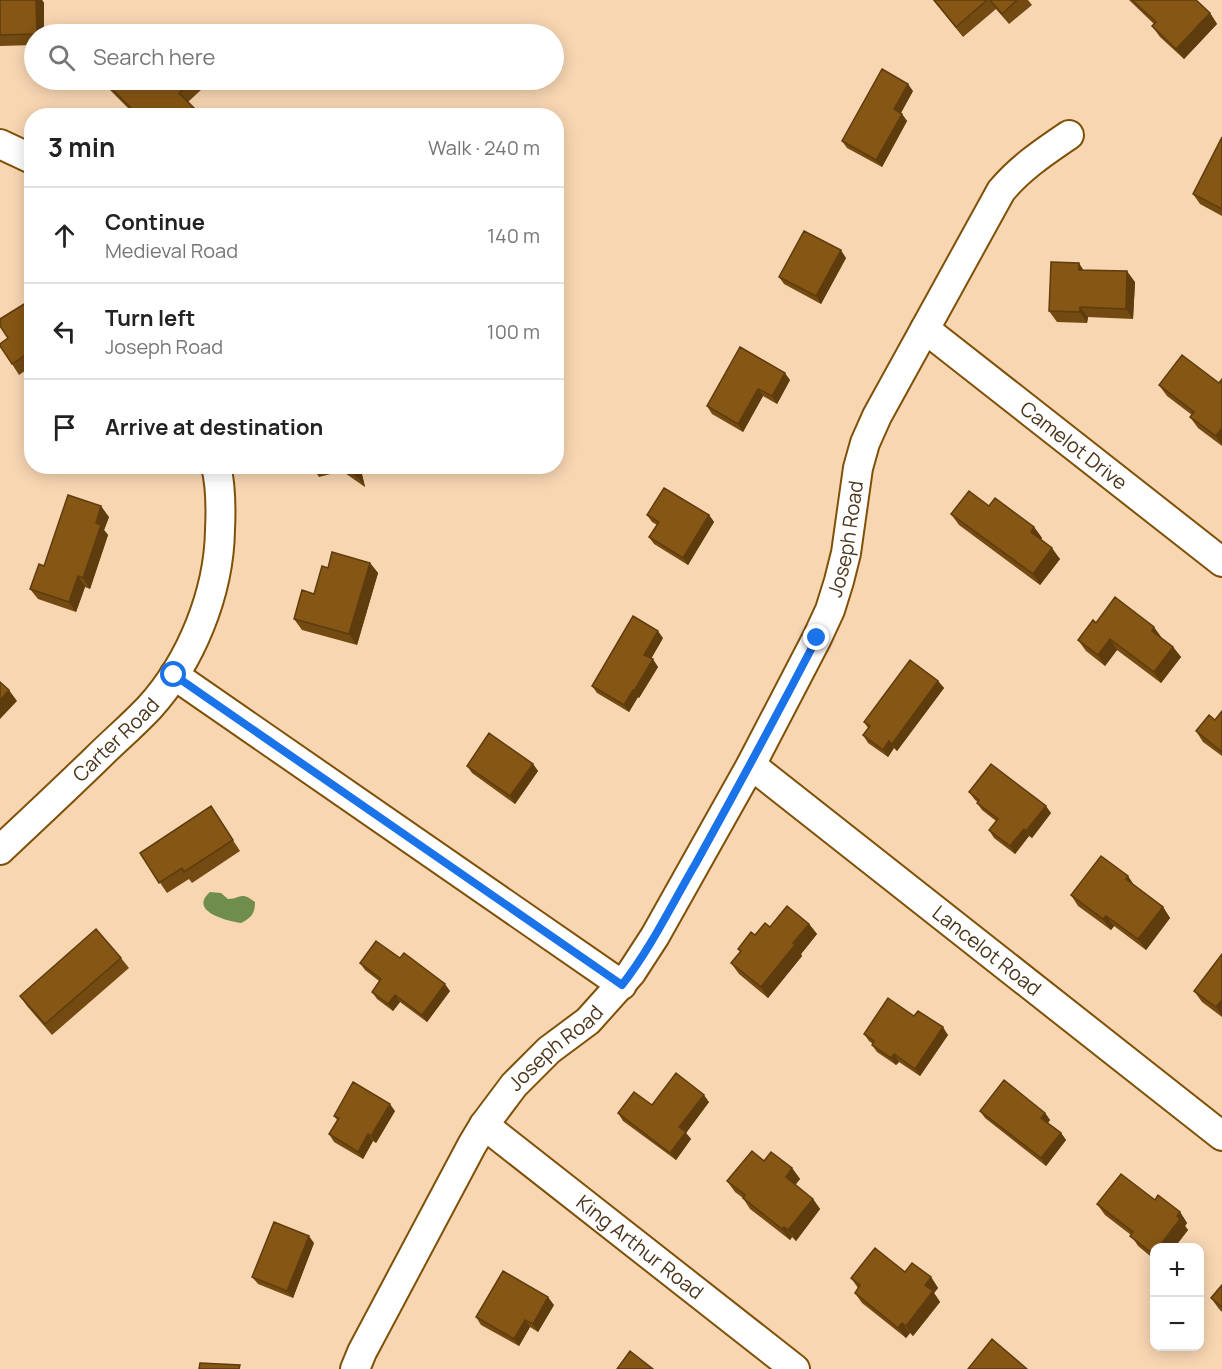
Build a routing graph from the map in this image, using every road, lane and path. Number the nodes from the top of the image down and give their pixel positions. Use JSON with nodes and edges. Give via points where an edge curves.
{"nodes":[{"id":1,"x":1069,"y":135,"type":"dead end"},
{"id":2,"x":0,"y":144,"type":"edge"},
{"id":3,"x":24,"y":155,"type":"edge"},
{"id":4,"x":925,"y":329,"type":"junction"},
{"id":5,"x":218,"y":474,"type":"edge"},
{"id":6,"x":1222,"y":562,"type":"edge"},
{"id":7,"x":174,"y":675,"type":"junction"},
{"id":8,"x":751,"y":765,"type":"junction"},
{"id":9,"x":0,"y":850,"type":"edge"},
{"id":10,"x":622,"y":985,"type":"junction"},
{"id":11,"x":484,"y":1125,"type":"junction"},
{"id":12,"x":1222,"y":1136,"type":"edge"},
{"id":13,"x":354,"y":1369,"type":"edge"},
{"id":14,"x":795,"y":1369,"type":"edge"}],
"edges":[{"from":1,"to":4,"type":"street","name":"Joseph Road","via":[[1031,161],[1001,191]]},
{"from":2,"to":3,"type":"street"},
{"from":4,"to":6,"type":"street","name":"Camelot Drive"},
{"from":4,"to":8,"type":"street","name":"Joseph Road","via":[[865,443],[846,553],[830,610]]},
{"from":5,"to":7,"type":"street","name":"Carter Road","via":[[220,552],[213,588]]},
{"from":7,"to":9,"type":"street","name":"Carter Road","via":[[149,708]]},
{"from":7,"to":10,"type":"street"},
{"from":8,"to":10,"type":"street","name":"Joseph Road","via":[[655,936]]},
{"from":8,"to":12,"type":"street","name":"Lancelot Road"},
{"from":10,"to":11,"type":"street","name":"Joseph Road","via":[[588,1021],[549,1050],[514,1085]]},
{"from":11,"to":13,"type":"street","name":"Joseph Road"},
{"from":11,"to":14,"type":"street","name":"King Arthur Road"}]}
